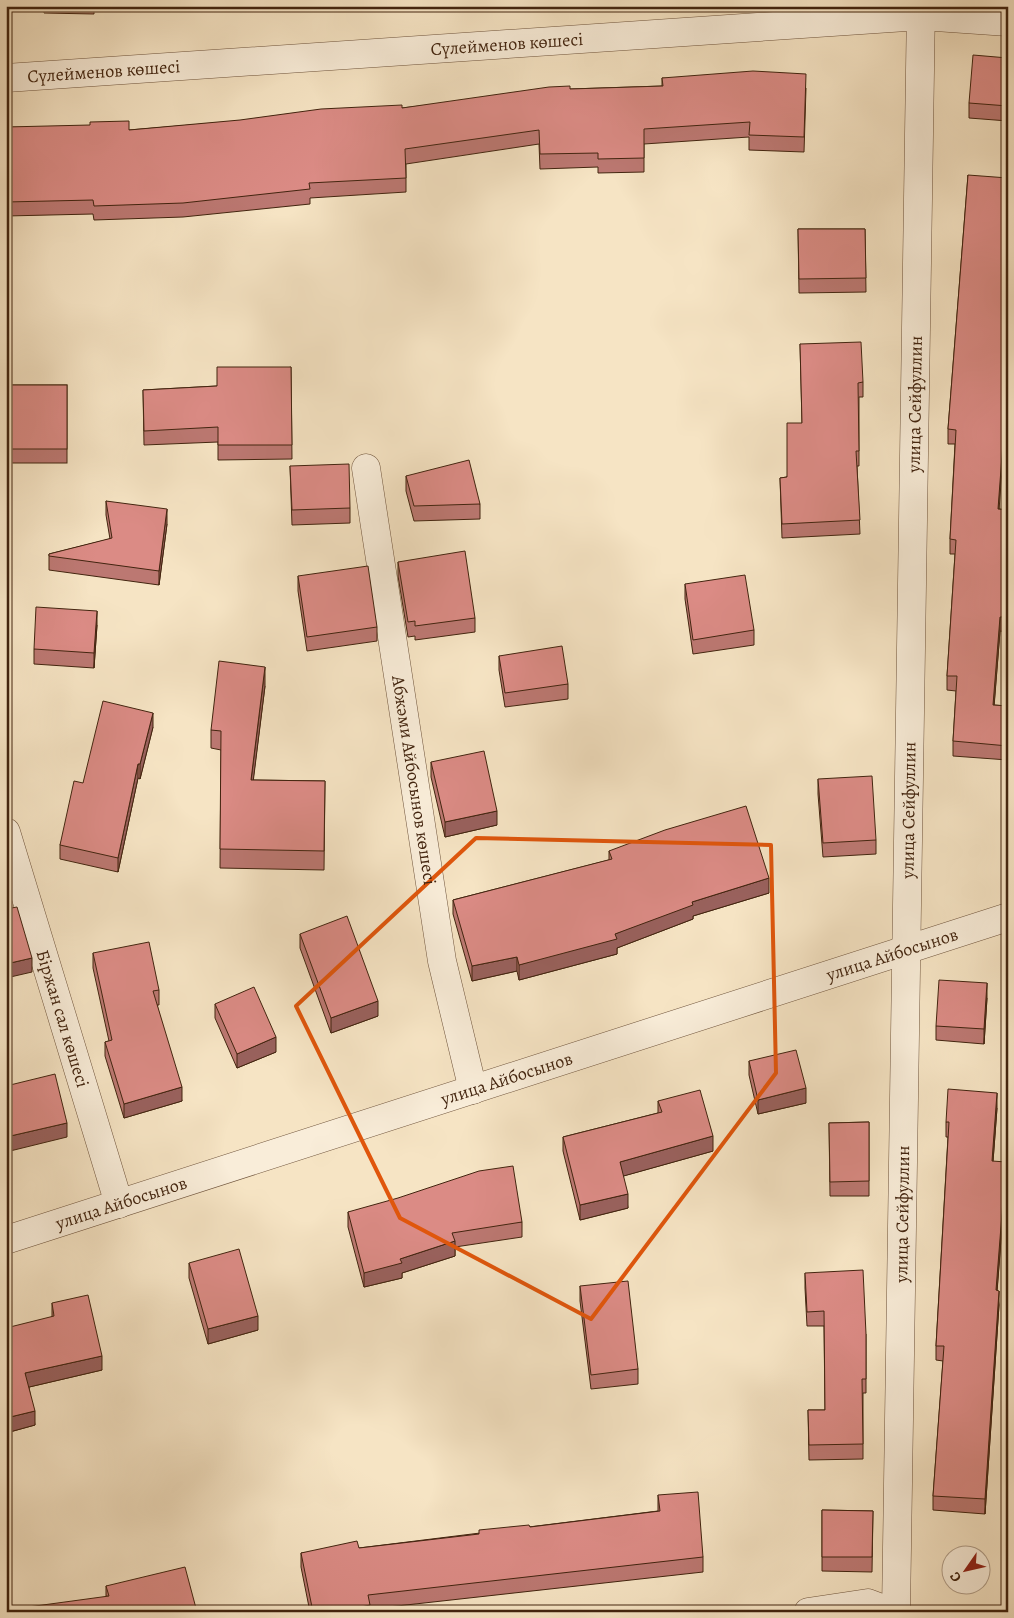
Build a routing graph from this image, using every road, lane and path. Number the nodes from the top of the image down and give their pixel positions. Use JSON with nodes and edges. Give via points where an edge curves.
{"nodes":[{"id":1,"x":921,"y":11,"type":"edge"},
{"id":2,"x":1008,"y":22,"type":"edge"},
{"id":3,"x":6,"y":78,"type":"edge"},
{"id":4,"x":366,"y":468,"type":"dead end"},
{"id":5,"x":6,"y":832,"type":"edge"},
{"id":6,"x":1008,"y":917,"type":"edge"},
{"id":7,"x":906,"y":950,"type":"junction"},
{"id":8,"x":474,"y":1090,"type":"junction"},
{"id":9,"x":119,"y":1204,"type":"junction"},
{"id":10,"x":6,"y":1240,"type":"edge"},
{"id":11,"x":808,"y":1612,"type":"edge"},
{"id":12,"x":894,"y":1612,"type":"edge"}],
"edges":[{"from":1,"to":2,"type":"street","name":"Сүлейменов көшесі"},
{"from":1,"to":3,"type":"street","name":"Сүлейменов көшесі"},
{"from":1,"to":7,"type":"street","name":"улица Сейфуллин"},
{"from":4,"to":8,"type":"street","name":"Абжәми Айбосынов көшесі","via":[[442,961]]},
{"from":5,"to":9,"type":"street","name":"Біржан сал көшесі"},
{"from":6,"to":7,"type":"street","name":"улица Айбосынов"},
{"from":7,"to":8,"type":"street","name":"улица Айбосынов"},
{"from":7,"to":12,"type":"street","name":"улица Сейфуллин"},
{"from":8,"to":9,"type":"street","name":"улица Айбосынов"},
{"from":9,"to":10,"type":"street","name":"улица Айбосынов"},
{"from":11,"to":12,"type":"street","via":[[868,1603]]}]}
